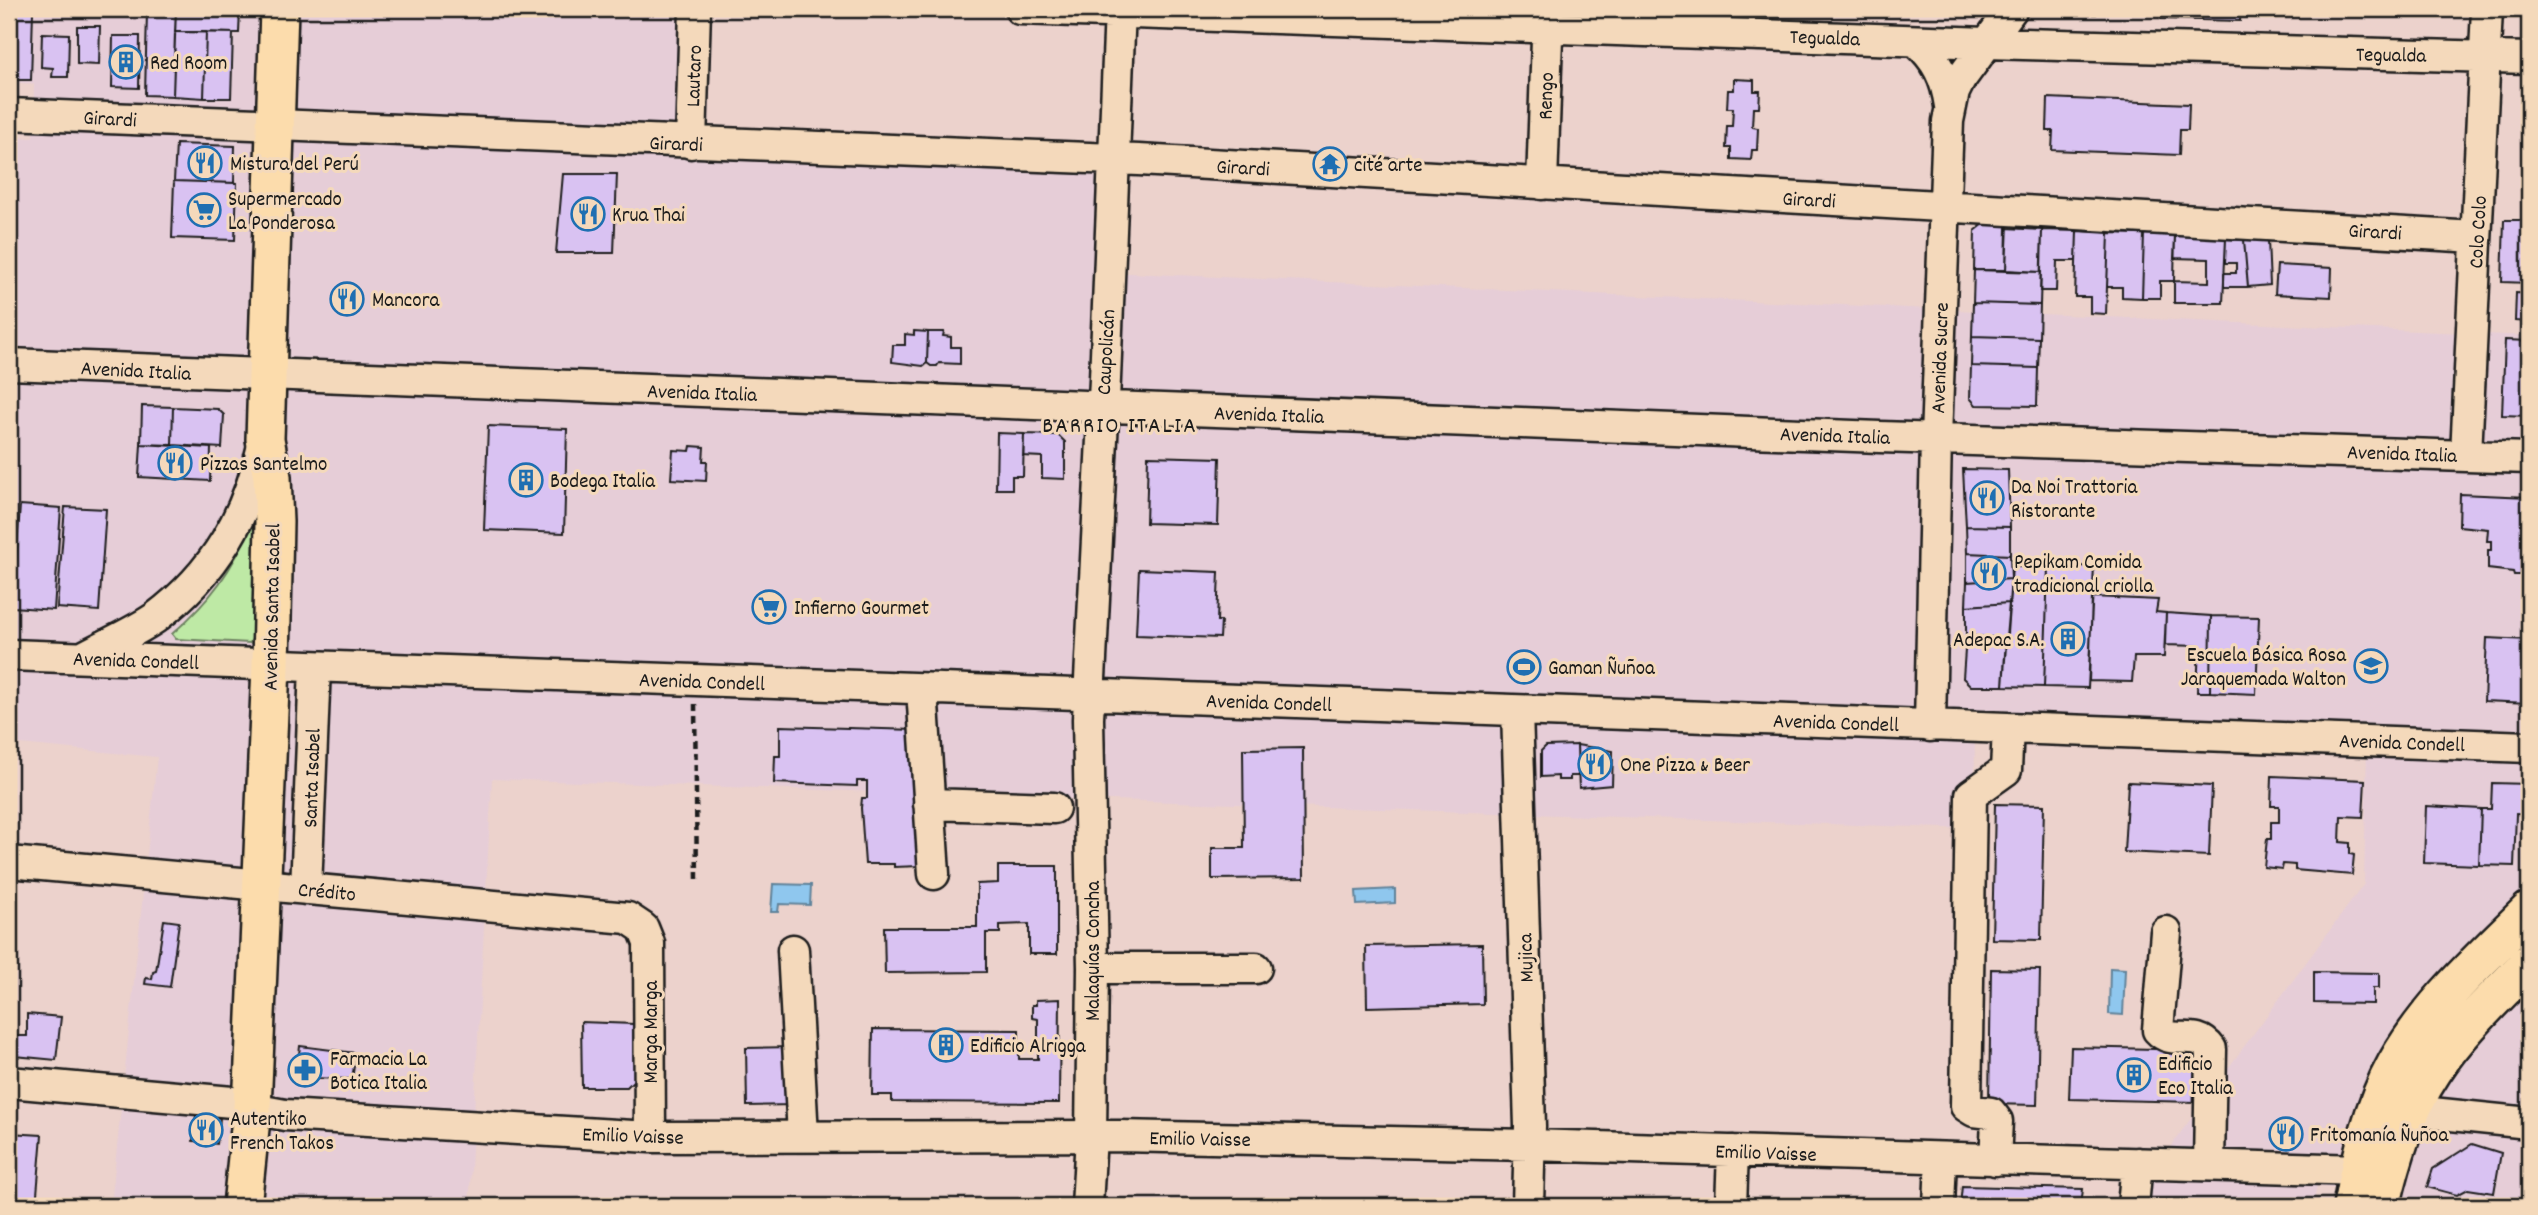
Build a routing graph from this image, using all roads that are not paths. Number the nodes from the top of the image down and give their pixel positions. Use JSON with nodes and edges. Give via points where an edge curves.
{"nodes":[{"id":1,"x":279,"y":9,"type":"edge"},
{"id":2,"x":695,"y":9,"type":"edge"},
{"id":3,"x":1020,"y":9,"type":"edge"},
{"id":4,"x":1028,"y":9,"type":"edge"},
{"id":5,"x":2012,"y":9,"type":"edge"},
{"id":6,"x":2487,"y":9,"type":"edge"},
{"id":7,"x":1120,"y":11,"type":"edge"},
{"id":8,"x":1547,"y":18,"type":"edge"},
{"id":9,"x":1916,"y":41,"type":"junction"},
{"id":10,"x":1987,"y":43,"type":"junction"},
{"id":11,"x":2486,"y":57,"type":"junction"},
{"id":12,"x":2529,"y":58,"type":"edge"},
{"id":13,"x":1950,"y":106,"type":"junction"},
{"id":14,"x":9,"y":114,"type":"edge"},
{"id":15,"x":275,"y":126,"type":"junction"},
{"id":16,"x":691,"y":143,"type":"junction"},
{"id":17,"x":1114,"y":160,"type":"junction"},
{"id":18,"x":1542,"y":184,"type":"junction"},
{"id":19,"x":1944,"y":206,"type":"junction"},
{"id":20,"x":2476,"y":237,"type":"junction"},
{"id":21,"x":9,"y":364,"type":"edge"},
{"id":22,"x":267,"y":375,"type":"junction"},
{"id":23,"x":1102,"y":408,"type":"junction"},
{"id":24,"x":1936,"y":438,"type":"junction"},
{"id":25,"x":265,"y":439,"type":"junction"},
{"id":26,"x":2466,"y":455,"type":"junction"},
{"id":27,"x":2529,"y":458,"type":"edge"},
{"id":28,"x":9,"y":654,"type":"edge"},
{"id":29,"x":81,"y":658,"type":"junction"},
{"id":30,"x":271,"y":666,"type":"junction"},
{"id":31,"x":315,"y":667,"type":"junction"},
{"id":32,"x":922,"y":689,"type":"junction"},
{"id":33,"x":1088,"y":695,"type":"junction"},
{"id":34,"x":1517,"y":711,"type":"junction"},
{"id":35,"x":1930,"y":726,"type":"junction"},
{"id":36,"x":2008,"y":728,"type":"junction"},
{"id":37,"x":2529,"y":747,"type":"edge"},
{"id":38,"x":929,"y":804,"type":"junction"},
{"id":39,"x":1054,"y":808,"type":"dead end"},
{"id":40,"x":9,"y":862,"type":"edge"},
{"id":41,"x":934,"y":874,"type":"dead end"},
{"id":42,"x":260,"y":885,"type":"junction"},
{"id":43,"x":306,"y":889,"type":"junction"},
{"id":44,"x":2529,"y":911,"type":"edge"},
{"id":45,"x":643,"y":928,"type":"joint"},
{"id":46,"x":2166,"y":932,"type":"dead end"},
{"id":47,"x":793,"y":950,"type":"dead end"},
{"id":48,"x":2529,"y":963,"type":"edge"},
{"id":49,"x":1093,"y":968,"type":"junction"},
{"id":50,"x":1256,"y":968,"type":"dead end"},
{"id":51,"x":2395,"y":1067,"type":"junction"},
{"id":52,"x":9,"y":1082,"type":"edge"},
{"id":53,"x":252,"y":1109,"type":"junction"},
{"id":54,"x":2412,"y":1111,"type":"junction"},
{"id":55,"x":2529,"y":1123,"type":"edge"},
{"id":56,"x":803,"y":1136,"type":"junction"},
{"id":57,"x":1091,"y":1136,"type":"junction"},
{"id":58,"x":650,"y":1137,"type":"junction"},
{"id":59,"x":1530,"y":1145,"type":"junction"},
{"id":60,"x":1733,"y":1151,"type":"junction"},
{"id":61,"x":1941,"y":1158,"type":"junction"},
{"id":62,"x":1995,"y":1160,"type":"junction"},
{"id":63,"x":2137,"y":1163,"type":"junction"},
{"id":64,"x":2209,"y":1165,"type":"junction"},
{"id":65,"x":2376,"y":1167,"type":"junction"},
{"id":66,"x":242,"y":1206,"type":"edge"},
{"id":67,"x":1087,"y":1206,"type":"edge"},
{"id":68,"x":1528,"y":1206,"type":"edge"},
{"id":69,"x":1731,"y":1206,"type":"edge"},
{"id":70,"x":1939,"y":1206,"type":"edge"},
{"id":71,"x":2133,"y":1206,"type":"edge"},
{"id":72,"x":2352,"y":1206,"type":"edge"},
{"id":73,"x":2381,"y":1206,"type":"edge"}],
"edges":[{"from":1,"to":15,"type":"main road","name":"Avenida Santa Isabel"},
{"from":2,"to":16,"type":"street","name":"Lautaro"},
{"from":3,"to":4,"type":"street","name":"Tegualda"},
{"from":4,"to":7,"type":"street","name":"Tegualda"},
{"from":5,"to":10,"type":"street","name":"Avenida Sucre"},
{"from":6,"to":11,"type":"street","name":"Colo Colo"},
{"from":7,"to":8,"type":"street","name":"Tegualda"},
{"from":7,"to":17,"type":"street","name":"Caupolicán"},
{"from":8,"to":9,"type":"street","name":"Tegualda"},
{"from":8,"to":18,"type":"street","name":"Rengo"},
{"from":9,"to":10,"type":"street","name":"Tegualda"},
{"from":9,"to":13,"type":"street","via":[[1941,69]]},
{"from":10,"to":11,"type":"street","name":"Tegualda"},
{"from":10,"to":13,"type":"street","name":"Avenida Sucre","via":[[1960,80]]},
{"from":11,"to":12,"type":"street","name":"Tegualda"},
{"from":11,"to":20,"type":"street","name":"Colo Colo"},
{"from":13,"to":19,"type":"street","name":"Avenida Sucre"},
{"from":14,"to":15,"type":"street","name":"Girardi"},
{"from":15,"to":16,"type":"street","name":"Girardi"},
{"from":15,"to":22,"type":"main road","name":"Avenida Santa Isabel"},
{"from":16,"to":17,"type":"street","name":"Girardi"},
{"from":17,"to":18,"type":"street","name":"Girardi"},
{"from":17,"to":23,"type":"street","name":"Caupolicán"},
{"from":18,"to":19,"type":"street","name":"Girardi"},
{"from":19,"to":20,"type":"street","name":"Girardi"},
{"from":19,"to":24,"type":"street","name":"Avenida Sucre"},
{"from":20,"to":26,"type":"street","name":"Colo Colo"},
{"from":21,"to":22,"type":"street","name":"Avenida Italia"},
{"from":22,"to":23,"type":"street","name":"Avenida Italia"},
{"from":22,"to":25,"type":"main road","name":"Avenida Santa Isabel"},
{"from":23,"to":24,"type":"street","name":"Avenida Italia"},
{"from":23,"to":33,"type":"street","name":"Caupolicán"},
{"from":24,"to":26,"type":"street","name":"Avenida Italia"},
{"from":24,"to":35,"type":"street","name":"Avenida Sucre"},
{"from":25,"to":29,"type":"street","via":[[246,504],[196,583],[153,619]]},
{"from":25,"to":30,"type":"main road","name":"Avenida Santa Isabel","via":[[274,522]]},
{"from":26,"to":27,"type":"street","name":"Avenida Italia"},
{"from":28,"to":29,"type":"street","name":"Avenida Condell"},
{"from":29,"to":30,"type":"street","name":"Avenida Condell"},
{"from":30,"to":31,"type":"street","name":"Avenida Condell"},
{"from":30,"to":42,"type":"main road","name":"Avenida Santa Isabel"},
{"from":31,"to":32,"type":"street","name":"Avenida Condell"},
{"from":31,"to":43,"type":"street","name":"Santa Isabel"},
{"from":32,"to":33,"type":"street","name":"Avenida Condell"},
{"from":32,"to":38,"type":"street"},
{"from":33,"to":34,"type":"street","name":"Avenida Condell"},
{"from":33,"to":49,"type":"street","name":"Malaquías Concha"},
{"from":34,"to":35,"type":"street","name":"Avenida Condell"},
{"from":34,"to":59,"type":"street","name":"Mujica"},
{"from":35,"to":36,"type":"street","name":"Avenida Condell"},
{"from":36,"to":37,"type":"street","name":"Avenida Condell"},
{"from":36,"to":62,"type":"street","via":[[2006,770],[1971,795],[1966,1106],[1991,1113],[1997,1121]]},
{"from":38,"to":39,"type":"street"},
{"from":38,"to":41,"type":"street"},
{"from":40,"to":42,"type":"street","name":"Crédito"},
{"from":42,"to":43,"type":"street","name":"Crédito"},
{"from":42,"to":53,"type":"main road","name":"Avenida Santa Isabel"},
{"from":43,"to":45,"type":"street","name":"Crédito","via":[[610,915],[628,918]]},
{"from":44,"to":51,"type":"main road","via":[[2437,1007]]},
{"from":45,"to":58,"type":"street","name":"Marga Marga","via":[[650,963]]},
{"from":46,"to":64,"type":"street","via":[[2158,1030],[2168,1037],[2205,1041],[2211,1049]]},
{"from":47,"to":56,"type":"street"},
{"from":48,"to":54,"type":"main road","via":[[2447,1051]]},
{"from":49,"to":50,"type":"street"},
{"from":49,"to":57,"type":"street","name":"Malaquías Concha"},
{"from":51,"to":54,"type":"main road","via":[[2400,1093]]},
{"from":51,"to":65,"type":"main road","via":[[2374,1119]]},
{"from":52,"to":53,"type":"street","name":"Emilio Vaisse","via":[[232,1102]]},
{"from":53,"to":58,"type":"street","name":"Emilio Vaisse","via":[[285,1115]]},
{"from":53,"to":66,"type":"main road","name":"Avenida Santa Isabel"},
{"from":54,"to":55,"type":"street"},
{"from":54,"to":65,"type":"main road"},
{"from":56,"to":57,"type":"street","name":"Emilio Vaisse"},
{"from":56,"to":58,"type":"street","name":"Emilio Vaisse"},
{"from":57,"to":59,"type":"street","name":"Emilio Vaisse"},
{"from":57,"to":67,"type":"street","name":"Malaquías Concha"},
{"from":59,"to":60,"type":"street","name":"Emilio Vaisse"},
{"from":59,"to":68,"type":"street","name":"Mujica"},
{"from":60,"to":61,"type":"street","name":"Emilio Vaisse"},
{"from":60,"to":69,"type":"street"},
{"from":61,"to":62,"type":"street","name":"Emilio Vaisse"},
{"from":61,"to":70,"type":"street"},
{"from":62,"to":63,"type":"street","name":"Emilio Vaisse"},
{"from":63,"to":64,"type":"street","name":"Emilio Vaisse"},
{"from":63,"to":71,"type":"street"},
{"from":64,"to":65,"type":"street","name":"Emilio Vaisse"},
{"from":65,"to":72,"type":"main road"},
{"from":65,"to":73,"type":"main road"}]}
